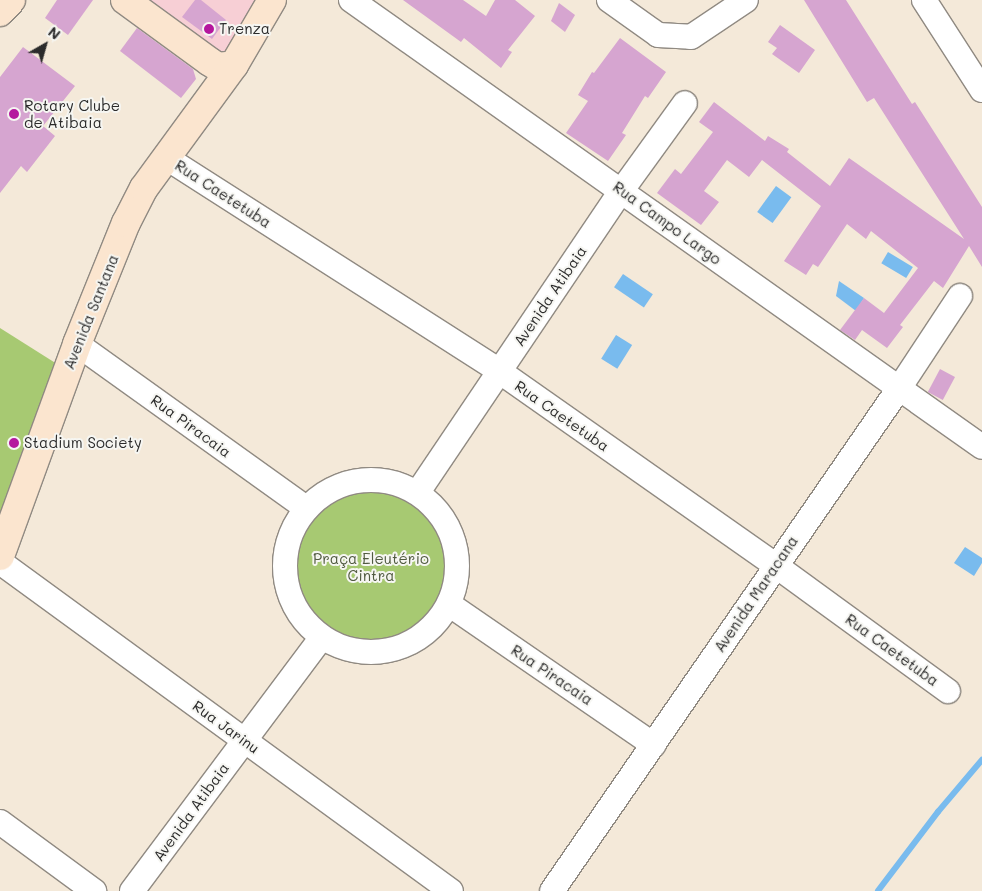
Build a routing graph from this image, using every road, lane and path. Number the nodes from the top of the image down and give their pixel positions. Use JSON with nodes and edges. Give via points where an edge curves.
{"nodes":[{"id":1,"x":11,"y":0,"type":"edge"},
{"id":2,"x":125,"y":0,"type":"edge"},
{"id":3,"x":272,"y":0,"type":"edge"},
{"id":4,"x":351,"y":0,"type":"edge"},
{"id":5,"x":609,"y":0,"type":"edge"},
{"id":6,"x":746,"y":0,"type":"edge"},
{"id":7,"x":924,"y":0,"type":"edge"},
{"id":8,"x":0,"y":12,"type":"edge"},
{"id":9,"x":220,"y":71,"type":"junction"},
{"id":10,"x":982,"y":90,"type":"edge"},
{"id":11,"x":685,"y":103,"type":"dead end"},
{"id":12,"x":165,"y":157,"type":"junction"},
{"id":13,"x":622,"y":190,"type":"junction"},
{"id":14,"x":960,"y":296,"type":"dead end"},
{"id":15,"x":77,"y":344,"type":"junction"},
{"id":16,"x":499,"y":371,"type":"junction"},
{"id":17,"x":900,"y":387,"type":"junction"},
{"id":18,"x":982,"y":447,"type":"edge"},
{"id":19,"x":418,"y":492,"type":"junction"},
{"id":20,"x":306,"y":508,"type":"junction"},
{"id":21,"x":0,"y":556,"type":"edge"},
{"id":22,"x":0,"y":562,"type":"edge"},
{"id":23,"x":776,"y":565,"type":"junction"},
{"id":24,"x":450,"y":605,"type":"junction"},
{"id":25,"x":322,"y":637,"type":"junction"},
{"id":26,"x":948,"y":691,"type":"dead end"},
{"id":27,"x":244,"y":740,"type":"junction"},
{"id":28,"x":654,"y":745,"type":"junction"},
{"id":29,"x":0,"y":822,"type":"edge"},
{"id":30,"x":94,"y":891,"type":"edge"},
{"id":31,"x":132,"y":891,"type":"edge"},
{"id":32,"x":451,"y":891,"type":"edge"},
{"id":33,"x":552,"y":891,"type":"edge"}],
"edges":[{"from":1,"to":8,"type":"street"},
{"from":2,"to":9,"type":"street"},
{"from":3,"to":9,"type":"street","name":"Avenida Santana"},
{"from":4,"to":13,"type":"street","name":"Rua Campo Largo"},
{"from":5,"to":6,"type":"street","via":[[658,35],[691,37]]},
{"from":7,"to":10,"type":"street"},
{"from":9,"to":12,"type":"street","name":"Avenida Santana"},
{"from":11,"to":13,"type":"street","name":"Avenida Atibaia"},
{"from":12,"to":15,"type":"street","name":"Avenida Santana","via":[[126,223]]},
{"from":12,"to":16,"type":"street","name":"Rua Caetetuba"},
{"from":13,"to":16,"type":"street","name":"Avenida Atibaia"},
{"from":13,"to":17,"type":"street","name":"Rua Campo Largo"},
{"from":14,"to":17,"type":"street","name":"Avenida Maracana"},
{"from":15,"to":20,"type":"street","name":"Rua Piracaia"},
{"from":15,"to":21,"type":"street","name":"Avenida Santana"},
{"from":16,"to":19,"type":"street","name":"Avenida Atibaia"},
{"from":16,"to":23,"type":"street","name":"Rua Caetetuba"},
{"from":17,"to":18,"type":"street","name":"Rua Campo Largo"},
{"from":17,"to":23,"type":"street","name":"Avenida Maracana"},
{"from":19,"to":20,"type":"street","via":[[370,481],[343,486]]},
{"from":19,"to":24,"type":"street","via":[[440,515],[452,539],[457,566]]},
{"from":20,"to":25,"type":"street","via":[[289,542],[285,568],[290,594],[303,618]]},
{"from":22,"to":27,"type":"street","name":"Rua Jarinu"},
{"from":23,"to":26,"type":"street","name":"Rua Caetetuba"},
{"from":23,"to":28,"type":"street","name":"Avenida Maracana"},
{"from":24,"to":25,"type":"street","via":[[423,635],[400,648],[373,653],[346,649]]},
{"from":24,"to":28,"type":"street","name":"Rua Piracaia"},
{"from":25,"to":27,"type":"street","name":"Avenida Atibaia"},
{"from":27,"to":31,"type":"street","name":"Avenida Atibaia"},
{"from":27,"to":32,"type":"street","name":"Rua Jarinu"},
{"from":28,"to":33,"type":"street","name":"Avenida Maracana"},
{"from":29,"to":30,"type":"street"}]}
